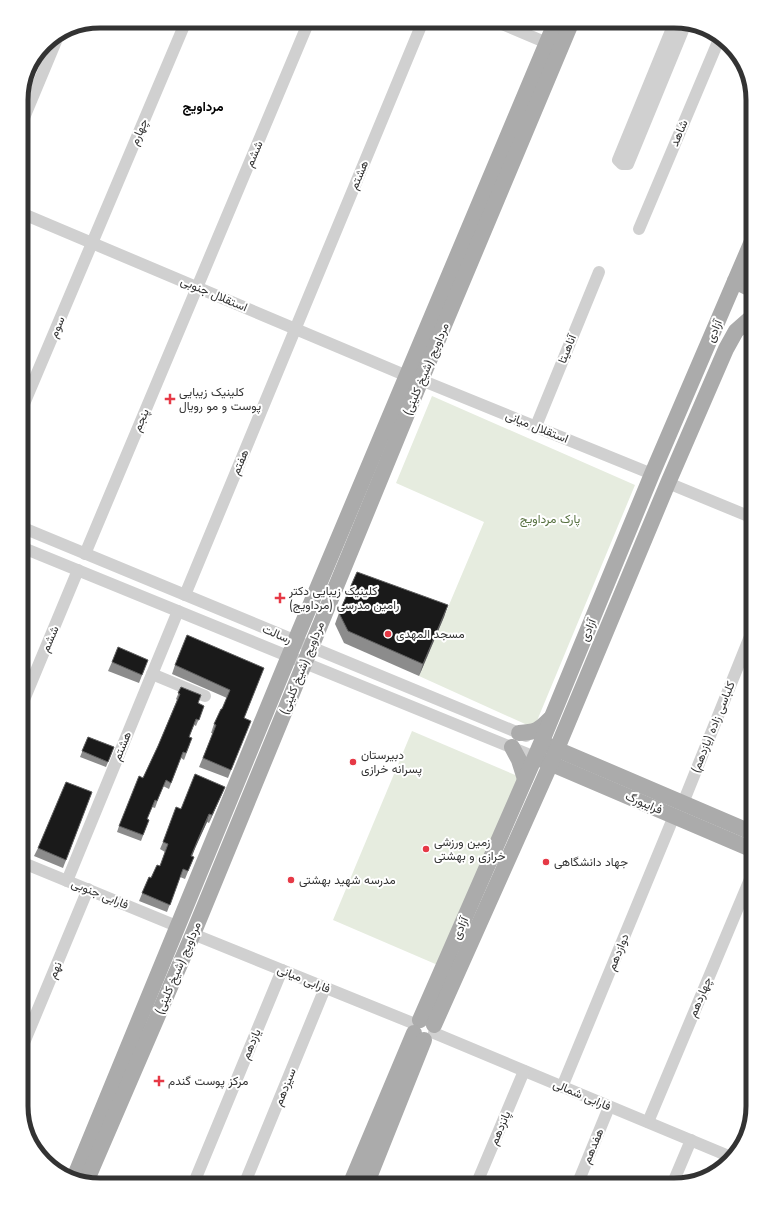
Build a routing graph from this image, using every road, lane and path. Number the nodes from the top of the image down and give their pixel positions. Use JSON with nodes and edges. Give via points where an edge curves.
{"nodes":[{"id":1,"x":183,"y":28,"type":"edge"},
{"id":2,"x":306,"y":28,"type":"edge"},
{"id":3,"x":420,"y":28,"type":"edge"},
{"id":4,"x":512,"y":28,"type":"edge"},
{"id":5,"x":553,"y":28,"type":"edge"},
{"id":6,"x":569,"y":28,"type":"edge"},
{"id":7,"x":672,"y":28,"type":"edge"},
{"id":8,"x":684,"y":29,"type":"edge"},
{"id":9,"x":548,"y":43,"type":"junction"},
{"id":10,"x":718,"y":43,"type":"edge"},
{"id":11,"x":55,"y":44,"type":"edge"},
{"id":12,"x":28,"y":108,"type":"edge"},
{"id":13,"x":28,"y":216,"type":"edge"},
{"id":14,"x":639,"y":230,"type":"dead end"},
{"id":15,"x":92,"y":243,"type":"junction"},
{"id":16,"x":746,"y":255,"type":"edge"},
{"id":17,"x":598,"y":272,"type":"dead end"},
{"id":18,"x":735,"y":281,"type":"junction"},
{"id":19,"x":198,"y":286,"type":"junction"},
{"id":20,"x":746,"y":286,"type":"edge"},
{"id":21,"x":746,"y":322,"type":"edge"},
{"id":22,"x":295,"y":329,"type":"junction"},
{"id":23,"x":414,"y":378,"type":"junction"},
{"id":24,"x":28,"y":394,"type":"edge"},
{"id":25,"x":536,"y":426,"type":"junction"},
{"id":26,"x":652,"y":474,"type":"junction"},
{"id":27,"x":668,"y":482,"type":"junction"},
{"id":28,"x":746,"y":515,"type":"edge"},
{"id":29,"x":28,"y":530,"type":"edge"},
{"id":30,"x":28,"y":550,"type":"edge"},
{"id":31,"x":85,"y":554,"type":"junction"},
{"id":32,"x":78,"y":570,"type":"junction"},
{"id":33,"x":184,"y":595,"type":"junction"},
{"id":34,"x":178,"y":611,"type":"junction"},
{"id":35,"x":296,"y":642,"type":"junction"},
{"id":36,"x":746,"y":646,"type":"edge"},
{"id":37,"x":311,"y":648,"type":"junction"},
{"id":38,"x":289,"y":657,"type":"junction"},
{"id":39,"x":304,"y":663,"type":"junction"},
{"id":40,"x":152,"y":674,"type":"junction"},
{"id":41,"x":28,"y":690,"type":"edge"},
{"id":42,"x":205,"y":696,"type":"dead end"},
{"id":43,"x":552,"y":718,"type":"junction"},
{"id":44,"x":568,"y":721,"type":"junction"},
{"id":45,"x":516,"y":740,"type":"junction"},
{"id":46,"x":538,"y":750,"type":"junction"},
{"id":47,"x":553,"y":756,"type":"junction"},
{"id":48,"x":576,"y":757,"type":"junction"},
{"id":49,"x":581,"y":776,"type":"junction"},
{"id":50,"x":525,"y":779,"type":"junction"},
{"id":51,"x":542,"y":782,"type":"junction"},
{"id":52,"x":679,"y":810,"type":"junction"},
{"id":53,"x":746,"y":830,"type":"edge"},
{"id":54,"x":746,"y":846,"type":"edge"},
{"id":55,"x":28,"y":865,"type":"edge"},
{"id":56,"x":67,"y":881,"type":"junction"},
{"id":57,"x":88,"y":889,"type":"junction"},
{"id":58,"x":746,"y":889,"type":"edge"},
{"id":59,"x":178,"y":927,"type":"junction"},
{"id":60,"x":193,"y":934,"type":"junction"},
{"id":61,"x":282,"y":970,"type":"junction"},
{"id":62,"x":326,"y":988,"type":"junction"},
{"id":63,"x":424,"y":1029,"type":"junction"},
{"id":64,"x":28,"y":1033,"type":"edge"},
{"id":65,"x":524,"y":1071,"type":"junction"},
{"id":66,"x":562,"y":1087,"type":"junction"},
{"id":67,"x":610,"y":1106,"type":"junction"},
{"id":68,"x":648,"y":1122,"type":"junction"},
{"id":69,"x":691,"y":1140,"type":"junction"},
{"id":70,"x":727,"y":1155,"type":"edge"},
{"id":71,"x":76,"y":1174,"type":"edge"},
{"id":72,"x":88,"y":1177,"type":"edge"},
{"id":73,"x":196,"y":1178,"type":"edge"},
{"id":74,"x":247,"y":1178,"type":"edge"},
{"id":75,"x":353,"y":1178,"type":"edge"},
{"id":76,"x":369,"y":1178,"type":"edge"},
{"id":77,"x":479,"y":1178,"type":"edge"},
{"id":78,"x":580,"y":1178,"type":"edge"},
{"id":79,"x":675,"y":1178,"type":"edge"}],
"edges":[{"from":1,"to":15,"type":"street","name":"چهارم"},
{"from":2,"to":19,"type":"street","name":"ششم"},
{"from":3,"to":22,"type":"street","name":"هشتم"},
{"from":4,"to":9,"type":"street"},
{"from":5,"to":9,"type":"main road","name":"مرداویج (شیخ کلینی)"},
{"from":6,"to":23,"type":"main road","name":"مرداویج (شیخ کلینی)"},
{"from":7,"to":8,"type":"street","via":[[618,160],[622,164],[628,164]]},
{"from":9,"to":23,"type":"main road","name":"مرداویج (شیخ کلینی)"},
{"from":10,"to":14,"type":"street","name":"شاهد"},
{"from":11,"to":12,"type":"street"},
{"from":13,"to":15,"type":"street","name":"استقلال جنوبی"},
{"from":15,"to":19,"type":"street","name":"استقلال جنوبی"},
{"from":15,"to":24,"type":"street","name":"سوم"},
{"from":16,"to":18,"type":"main road","name":"آزادی"},
{"from":17,"to":25,"type":"street","name":"آناهیتا"},
{"from":18,"to":20,"type":"main road"},
{"from":18,"to":26,"type":"main road","name":"آزادی"},
{"from":19,"to":22,"type":"street","name":"استقلال جنوبی"},
{"from":19,"to":31,"type":"street","name":"پنجم"},
{"from":21,"to":27,"type":"main road","name":"آزادی","via":[[736,331],[726,349]]},
{"from":22,"to":23,"type":"street","name":"استقلال جنوبی"},
{"from":22,"to":33,"type":"street","name":"هفتم"},
{"from":23,"to":25,"type":"street","name":"استقلال میانی"},
{"from":23,"to":35,"type":"main road","name":"مرداویج (شیخ کلینی)"},
{"from":23,"to":37,"type":"main road","name":"مرداویج (شیخ کلینی)"},
{"from":25,"to":26,"type":"street","name":"استقلال میانی"},
{"from":26,"to":43,"type":"main road","name":"آزادی"},
{"from":27,"to":28,"type":"street"},
{"from":27,"to":44,"type":"main road","name":"آزادی"},
{"from":29,"to":31,"type":"street","name":"رسالت"},
{"from":30,"to":32,"type":"street","name":"رسالت"},
{"from":31,"to":33,"type":"street","name":"رسالت"},
{"from":32,"to":34,"type":"street","name":"رسالت"},
{"from":32,"to":41,"type":"street","name":"ششم"},
{"from":33,"to":35,"type":"street","name":"رسالت"},
{"from":34,"to":38,"type":"street","name":"رسالت"},
{"from":34,"to":40,"type":"street","name":"هشتم"},
{"from":35,"to":37,"type":"street","name":"رسالت"},
{"from":35,"to":38,"type":"main road","name":"مرداویج (شیخ کلینی)"},
{"from":36,"to":52,"type":"street","name":"کلباسی زاده (یازدهم)"},
{"from":37,"to":39,"type":"main road","name":"مرداویج (شیخ کلینی)"},
{"from":37,"to":45,"type":"street","name":"رسالت"},
{"from":38,"to":39,"type":"street"},
{"from":38,"to":59,"type":"main road","name":"مرداویج (شیخ کلینی)"},
{"from":39,"to":45,"type":"street","name":"رسالت"},
{"from":39,"to":60,"type":"main road","name":"مرداویج (شیخ کلینی)"},
{"from":40,"to":42,"type":"street"},
{"from":40,"to":56,"type":"street","name":"هشتم"},
{"from":43,"to":45,"type":"main road","via":[[540,729]]},
{"from":43,"to":46,"type":"main road","name":"آزادی"},
{"from":44,"to":47,"type":"main road","name":"آزادی"},
{"from":44,"to":48,"type":"main road","via":[[568,738]]},
{"from":45,"to":46,"type":"street","name":"رسالت"},
{"from":45,"to":50,"type":"main road"},
{"from":46,"to":47,"type":"main road","name":"فرایبورگ"},
{"from":46,"to":50,"type":"main road","name":"آزادی"},
{"from":47,"to":48,"type":"main road","name":"فرایبورگ"},
{"from":47,"to":49,"type":"main road","name":"فرایبورگ"},
{"from":47,"to":51,"type":"main road","name":"آزادی"},
{"from":48,"to":52,"type":"main road","name":"فرایبورگ"},
{"from":49,"to":51,"type":"main road"},
{"from":49,"to":52,"type":"main road","name":"فرایبورگ"},
{"from":50,"to":63,"type":"main road","name":"آزادی"},
{"from":51,"to":63,"type":"main road","name":"آزادی"},
{"from":52,"to":53,"type":"main road","name":"فرایبورگ"},
{"from":52,"to":54,"type":"main road","name":"فرایبورگ"},
{"from":52,"to":66,"type":"street","name":"دوازدهم"},
{"from":55,"to":56,"type":"street","name":"فارابی جنوبی"},
{"from":56,"to":57,"type":"street","name":"فارابی جنوبی"},
{"from":57,"to":59,"type":"street","name":"فارابی جنوبی"},
{"from":57,"to":64,"type":"street","name":"نهم"},
{"from":58,"to":68,"type":"street","name":"چهاردهم"},
{"from":59,"to":71,"type":"main road","name":"مرداویج (شیخ کلینی)"},
{"from":60,"to":61,"type":"street","name":"فارابی میانی"},
{"from":60,"to":72,"type":"main road","name":"مرداویج (شیخ کلینی)"},
{"from":61,"to":62,"type":"street","name":"فارابی میانی"},
{"from":61,"to":73,"type":"street","name":"یازدهم"},
{"from":62,"to":63,"type":"street","name":"فارابی میانی"},
{"from":62,"to":74,"type":"street","name":"سیزدهم"},
{"from":63,"to":65,"type":"street","name":"فارابی شمالی"},
{"from":63,"to":75,"type":"main road","name":"آزادی"},
{"from":63,"to":76,"type":"main road","name":"آزادی"},
{"from":65,"to":66,"type":"street","name":"فارابی شمالی"},
{"from":65,"to":77,"type":"street","name":"پانزدهم"},
{"from":66,"to":67,"type":"street","name":"فارابی شمالی"},
{"from":67,"to":68,"type":"street","name":"فارابی شمالی"},
{"from":67,"to":78,"type":"street","name":"هفدهم"},
{"from":68,"to":69,"type":"street","name":"فارابی شمالی"},
{"from":69,"to":70,"type":"street","name":"فارابی شمالی"},
{"from":69,"to":79,"type":"street"}]}
